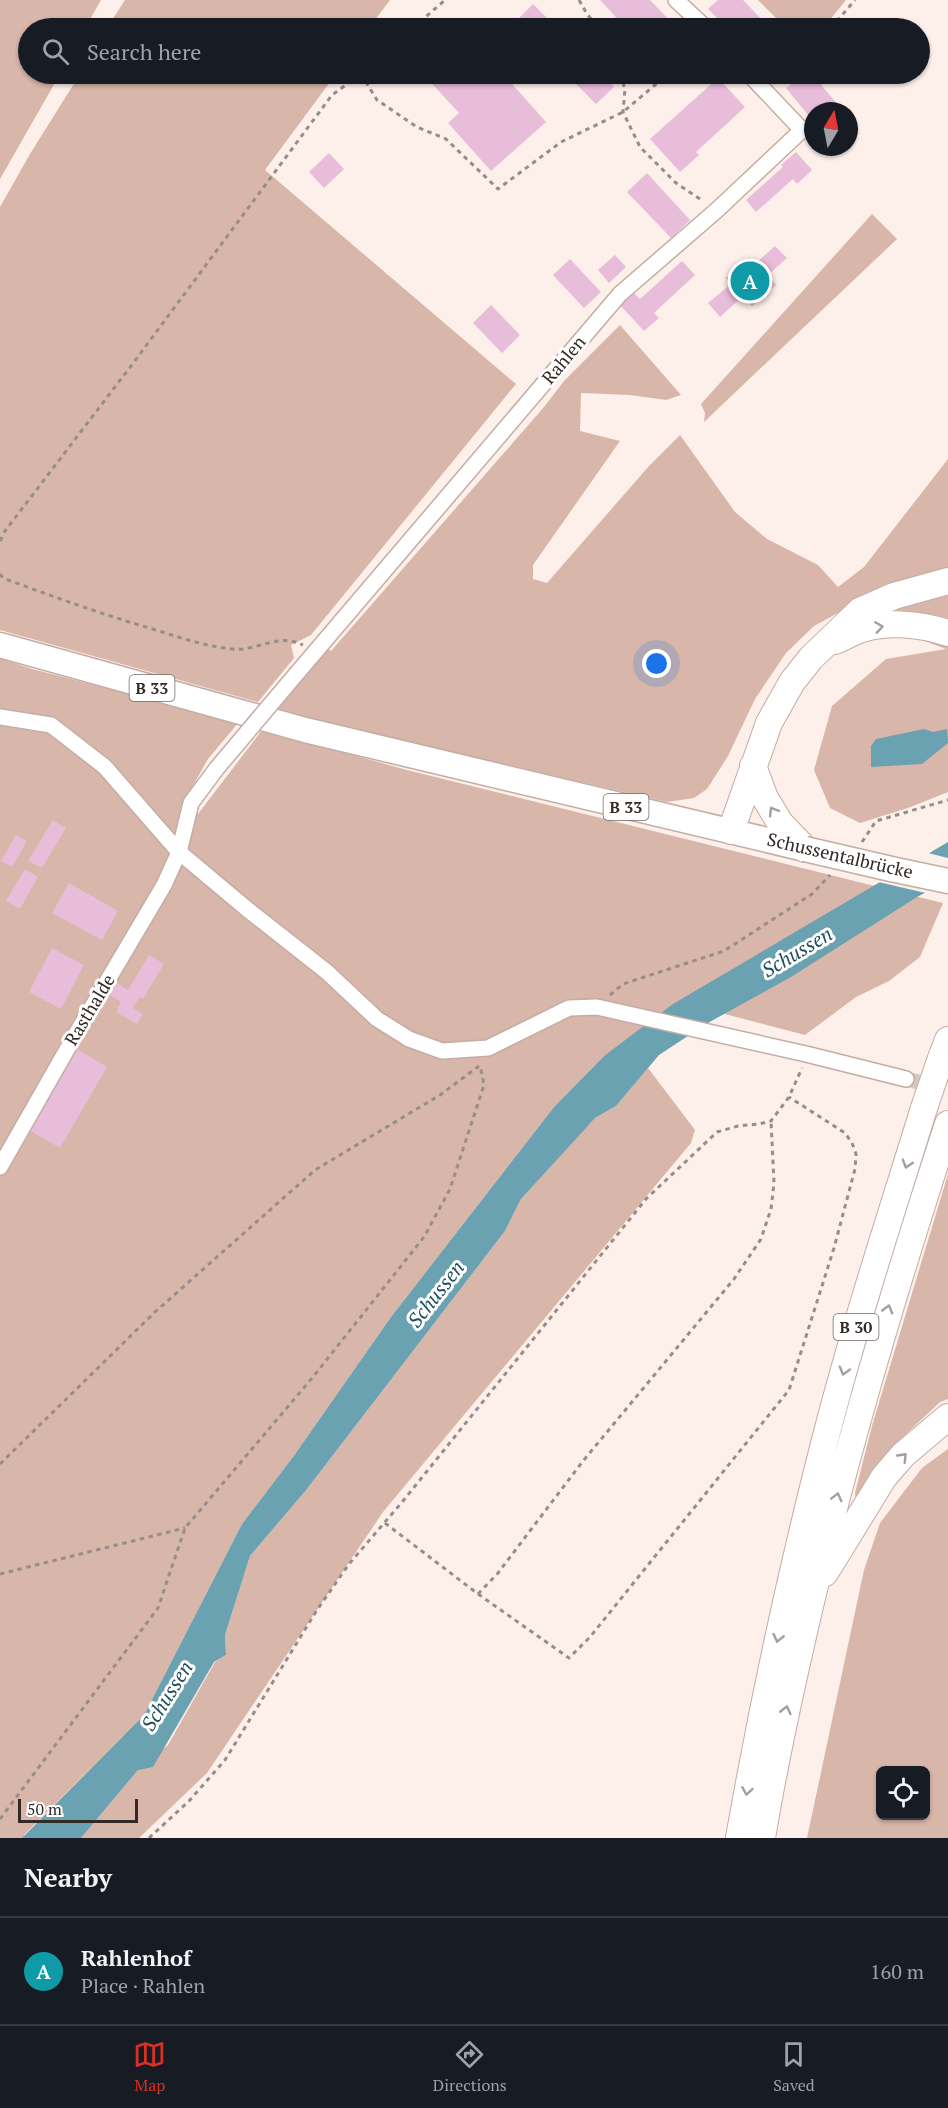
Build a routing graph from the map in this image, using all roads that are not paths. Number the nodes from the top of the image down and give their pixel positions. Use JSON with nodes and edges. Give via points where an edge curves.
{"nodes":[{"id":1,"x":676,"y":0,"type":"edge"},
{"id":2,"x":695,"y":18,"type":"edge"},
{"id":3,"x":758,"y":84,"type":"edge"},
{"id":4,"x":948,"y":581,"type":"edge"},
{"id":5,"x":948,"y":633,"type":"edge"},
{"id":6,"x":0,"y":645,"type":"edge"},
{"id":7,"x":824,"y":646,"type":"junction"},
{"id":8,"x":0,"y":717,"type":"edge"},
{"id":9,"x":753,"y":766,"type":"junction"},
{"id":10,"x":217,"y":768,"type":"joint"},
{"id":11,"x":731,"y":831,"type":"junction"},
{"id":12,"x":805,"y":849,"type":"junction"},
{"id":13,"x":179,"y":852,"type":"junction"},
{"id":14,"x":948,"y":881,"type":"edge"},
{"id":15,"x":944,"y":1051,"type":"edge"},
{"id":16,"x":906,"y":1079,"type":"tunnel mouth"},
{"id":17,"x":948,"y":1124,"type":"edge"},
{"id":18,"x":0,"y":1167,"type":"edge"},
{"id":19,"x":948,"y":1417,"type":"edge"},
{"id":20,"x":819,"y":1553,"type":"junction"},
{"id":21,"x":803,"y":1584,"type":"junction"},
{"id":22,"x":739,"y":1838,"type":"edge"},
{"id":23,"x":762,"y":1838,"type":"edge"}],
"edges":[{"from":1,"to":2,"type":"street"},
{"from":3,"to":10,"type":"street","name":"Rahlen","bridge":true,"via":[[802,130],[620,294]]},
{"from":4,"to":7,"type":"highway","via":[[894,596],[860,611]]},
{"from":7,"to":5,"type":"highway","one_way":true,"via":[[861,629],[895,624]]},
{"from":6,"to":11,"type":"main road","number":"B 33","via":[[305,730]]},
{"from":7,"to":9,"type":"highway","via":[[784,696]]},
{"from":8,"to":13,"type":"street","via":[[51,725],[105,767]]},
{"from":9,"to":11,"type":"highway"},
{"from":12,"to":9,"type":"highway","one_way":true,"via":[[780,823]]},
{"from":10,"to":13,"type":"street","name":"Rasthalde","via":[[191,803]]},
{"from":11,"to":12,"type":"main road","name":"Schussentalbrücke","number":"B 33"},
{"from":12,"to":14,"type":"main road","name":"Schussentalbrücke","number":"B 33","bridge":true},
{"from":13,"to":16,"type":"street","via":[[327,972],[377,1019],[409,1039],[442,1051],[488,1048],[569,1008],[604,1008]]},
{"from":13,"to":18,"type":"street","name":"Rasthalde","via":[[164,885]]},
{"from":15,"to":20,"type":"highway","number":"B 30","one_way":true,"bridge":true,"via":[[863,1302],[823,1447]]},
{"from":20,"to":17,"type":"highway","number":"B 30","one_way":true,"via":[[898,1276]]},
{"from":20,"to":19,"type":"highway","one_way":true,"via":[[903,1455]]},
{"from":20,"to":21,"type":"highway"},
{"from":20,"to":21,"type":"highway","number":"B 30"},
{"from":21,"to":22,"type":"highway","number":"B 30","one_way":true,"via":[[773,1658]]},
{"from":23,"to":21,"type":"highway","number":"B 30","one_way":true}]}
